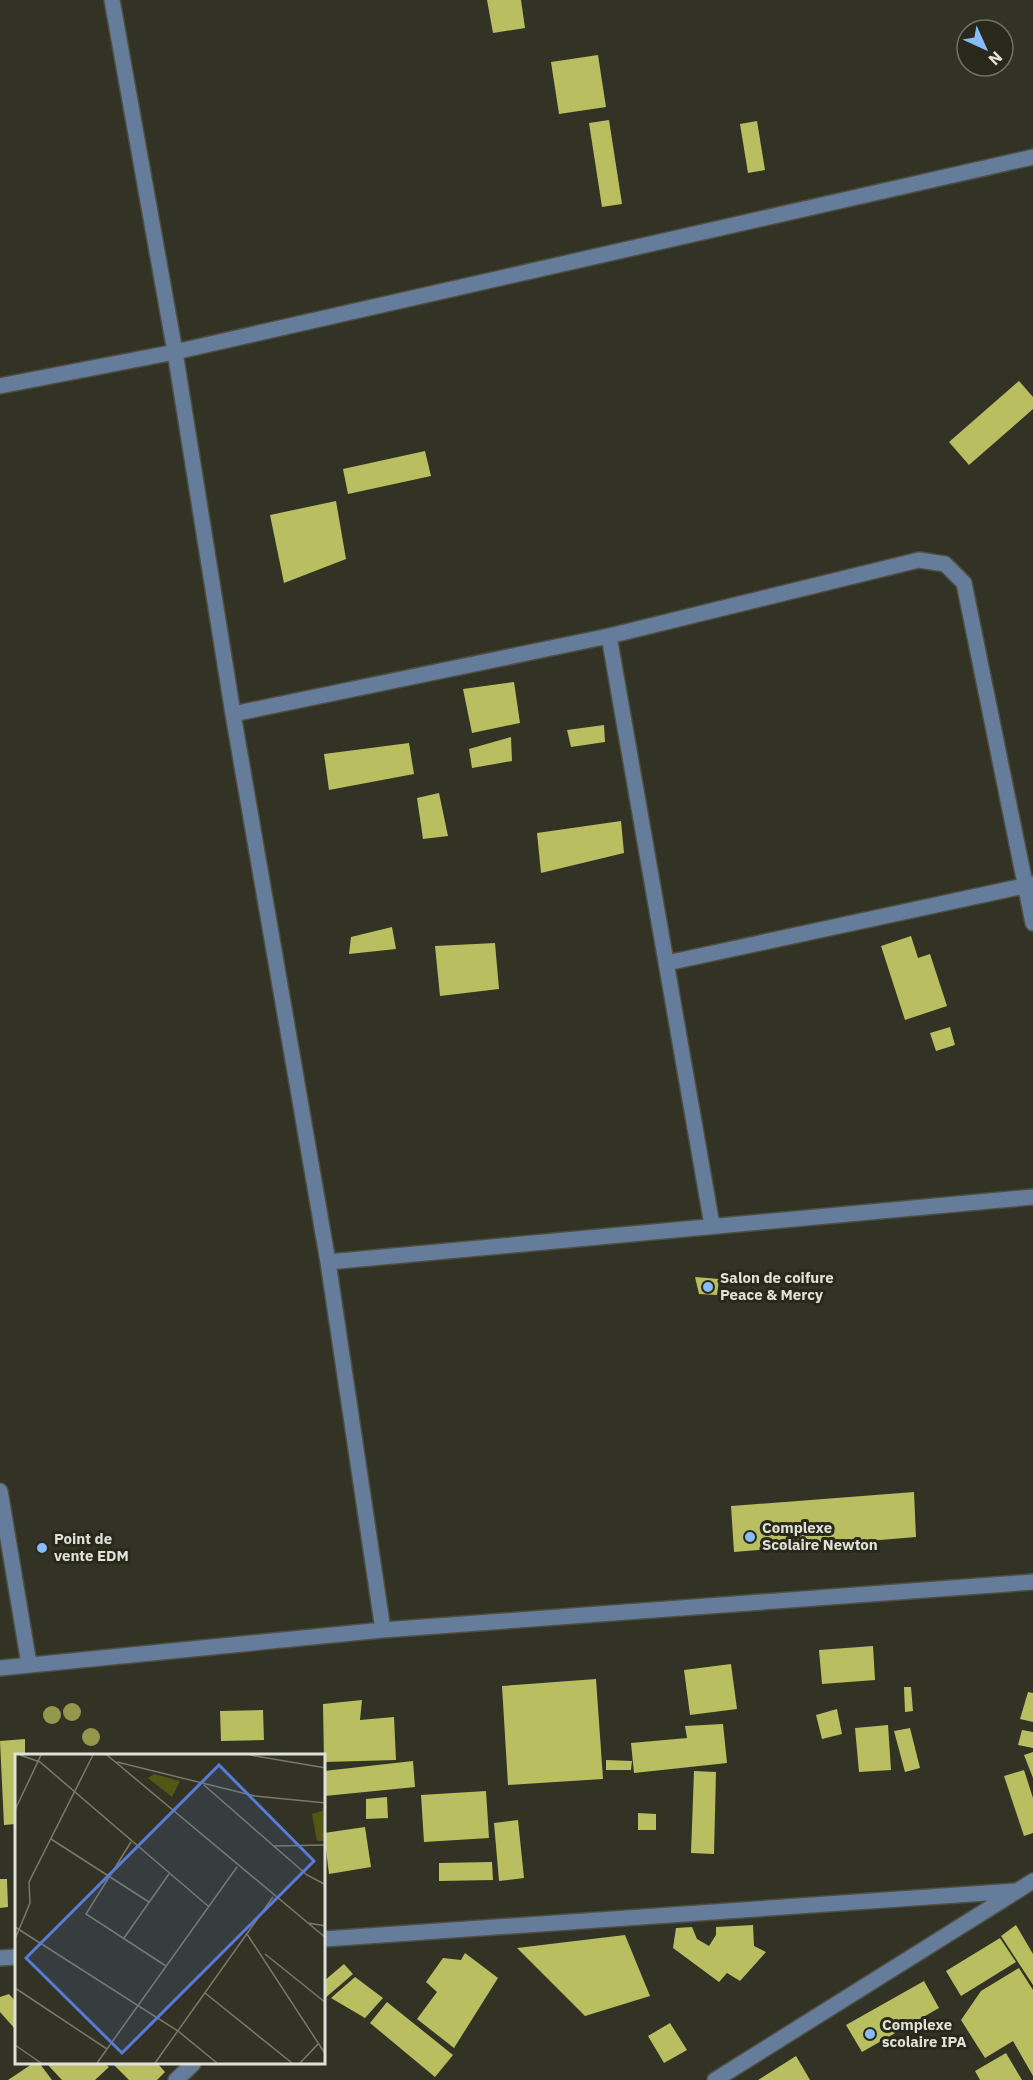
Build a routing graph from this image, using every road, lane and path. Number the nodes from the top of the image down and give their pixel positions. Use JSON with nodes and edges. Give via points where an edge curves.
{"nodes":[{"id":1,"x":112,"y":0,"type":"edge"},
{"id":2,"x":1033,"y":157,"type":"edge"},
{"id":3,"x":175,"y":351,"type":"junction"},
{"id":4,"x":0,"y":386,"type":"edge"},
{"id":5,"x":609,"y":636,"type":"junction"},
{"id":6,"x":232,"y":714,"type":"junction"},
{"id":7,"x":1029,"y":885,"type":"edge"},
{"id":8,"x":1033,"y":923,"type":"edge"},
{"id":9,"x":667,"y":963,"type":"junction"},
{"id":10,"x":1033,"y":1197,"type":"edge"},
{"id":11,"x":712,"y":1225,"type":"junction"},
{"id":12,"x":328,"y":1262,"type":"junction"},
{"id":13,"x":0,"y":1491,"type":"edge"},
{"id":14,"x":1033,"y":1582,"type":"edge"},
{"id":15,"x":384,"y":1630,"type":"junction"},
{"id":16,"x":29,"y":1664,"type":"junction"},
{"id":17,"x":0,"y":1668,"type":"edge"},
{"id":18,"x":1033,"y":1881,"type":"edge"},
{"id":19,"x":1015,"y":1891,"type":"junction"},
{"id":20,"x":326,"y":1939,"type":"edge"},
{"id":21,"x":15,"y":1957,"type":"edge"},
{"id":22,"x":0,"y":1958,"type":"edge"},
{"id":23,"x":192,"y":2065,"type":"edge"},
{"id":24,"x":176,"y":2080,"type":"edge"},
{"id":25,"x":715,"y":2080,"type":"edge"}],
"edges":[{"from":1,"to":3,"type":"street"},
{"from":2,"to":3,"type":"street"},
{"from":3,"to":4,"type":"street"},
{"from":3,"to":6,"type":"street"},
{"from":5,"to":6,"type":"street"},
{"from":5,"to":7,"type":"street","via":[[919,560],[945,564],[964,583]]},
{"from":5,"to":9,"type":"street"},
{"from":6,"to":12,"type":"street"},
{"from":7,"to":8,"type":"street"},
{"from":7,"to":9,"type":"street"},
{"from":9,"to":11,"type":"street"},
{"from":10,"to":11,"type":"street"},
{"from":11,"to":12,"type":"street"},
{"from":12,"to":15,"type":"street"},
{"from":13,"to":16,"type":"street"},
{"from":14,"to":15,"type":"street"},
{"from":15,"to":16,"type":"street"},
{"from":16,"to":17,"type":"street"},
{"from":18,"to":19,"type":"street"},
{"from":19,"to":20,"type":"street"},
{"from":19,"to":25,"type":"street"},
{"from":21,"to":22,"type":"street"},
{"from":23,"to":24,"type":"street"}]}
